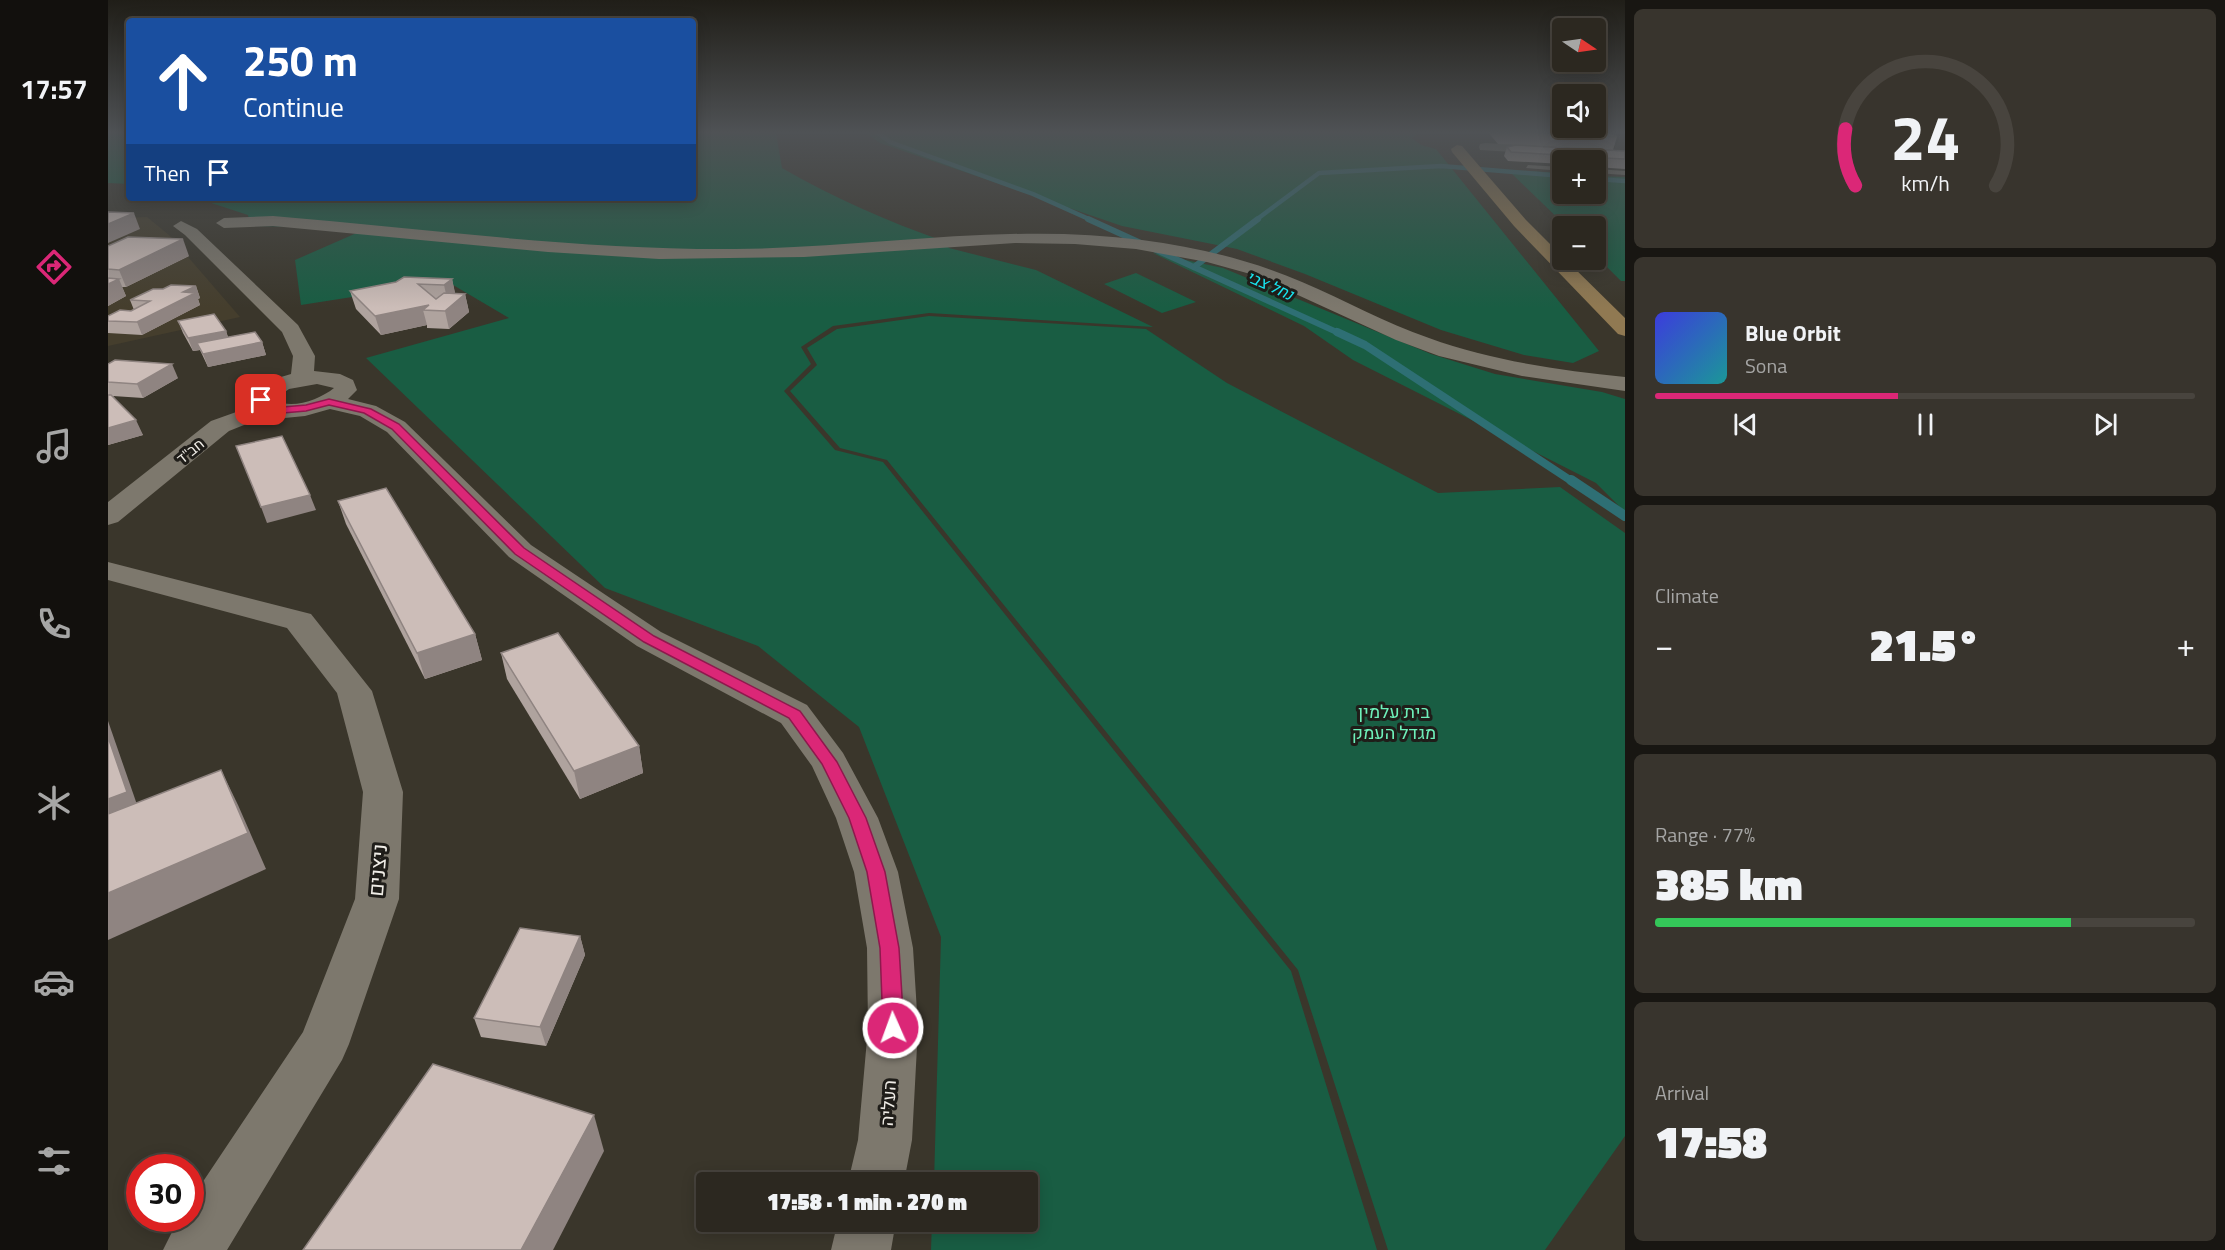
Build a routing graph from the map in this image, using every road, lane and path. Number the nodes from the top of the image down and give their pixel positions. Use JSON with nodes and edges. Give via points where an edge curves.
{"nodes":[{"id":1,"x":1497,"y":190,"type":"edge"},
{"id":2,"x":221,"y":219,"type":"junction"},
{"id":3,"x":286,"y":222,"type":"junction"},
{"id":4,"x":197,"y":237,"type":"junction"},
{"id":5,"x":1625,"y":330,"type":"edge"},
{"id":6,"x":1625,"y":384,"type":"edge"},
{"id":7,"x":315,"y":391,"type":"junction"},
{"id":8,"x":273,"y":403,"type":"junction"},
{"id":9,"x":108,"y":493,"type":"edge"},
{"id":10,"x":108,"y":516,"type":"edge"},
{"id":11,"x":108,"y":572,"type":"edge"},
{"id":12,"x":108,"y":592,"type":"edge"},
{"id":13,"x":184,"y":592,"type":"junction"},
{"id":14,"x":878,"y":1172,"type":"edge"},
{"id":15,"x":865,"y":1232,"type":"edge"},
{"id":16,"x":193,"y":1250,"type":"edge"},
{"id":17,"x":861,"y":1250,"type":"edge"}],
"edges":[{"from":1,"to":5,"type":"street","via":[[1520,223]]},
{"from":2,"to":3,"type":"street"},
{"from":2,"to":3,"type":"street","via":[[242,212]]},
{"from":2,"to":4,"type":"street"},
{"from":2,"to":4,"type":"street","via":[[185,220]]},
{"from":3,"to":6,"type":"street","via":[[523,246],[645,253],[829,251],[1018,237],[1132,243],[1202,255],[1260,272],[1378,326],[1446,351],[1510,366]]},
{"from":4,"to":7,"type":"street","via":[[291,329]]},
{"from":7,"to":8,"type":"street","via":[[306,408]]},
{"from":7,"to":8,"type":"street","via":[[282,384]]},
{"from":7,"to":14,"type":"street","name":"העליה","via":[[368,411],[396,427],[520,551],[649,639],[794,714],[829,762],[857,818],[876,872],[890,948],[893,1028],[885,1140]]},
{"from":8,"to":9,"type":"street","name":"חב\"ד","via":[[219,412]]},
{"from":8,"to":10,"type":"street","name":"חב\"ד","via":[[220,426]]},
{"from":11,"to":13,"type":"street","name":"ניצנים"},
{"from":12,"to":13,"type":"street","name":"ניצנים"},
{"from":13,"to":16,"type":"street","name":"ניצנים","via":[[299,621],[354,691],[382,792],[377,899],[324,1044]]},
{"from":15,"to":17,"type":"street"}]}
